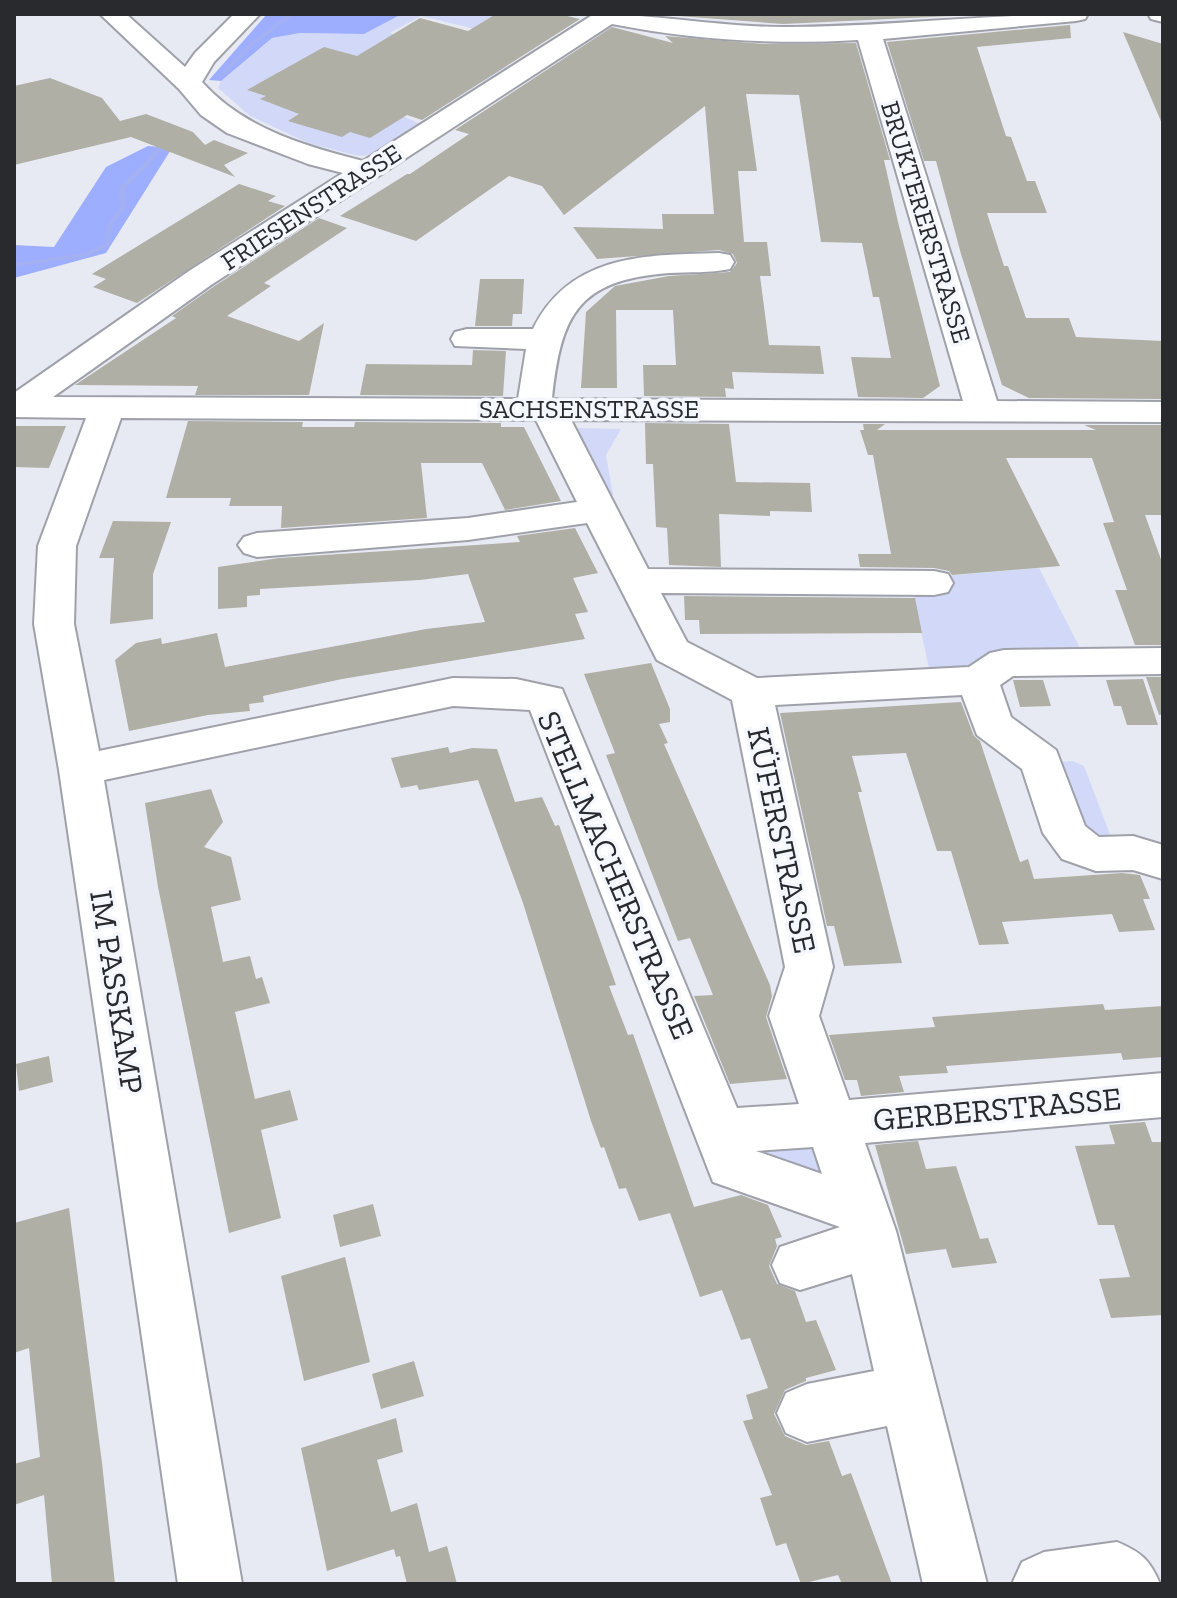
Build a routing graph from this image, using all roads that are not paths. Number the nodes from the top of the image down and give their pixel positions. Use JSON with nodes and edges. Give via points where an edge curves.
{"nodes":[{"id":1,"x":112,"y":14,"type":"edge"},
{"id":2,"x":248,"y":14,"type":"edge"},
{"id":3,"x":1076,"y":14,"type":"edge"},
{"id":4,"x":610,"y":15,"type":"edge"},
{"id":5,"x":868,"y":32,"type":"junction"},
{"id":6,"x":188,"y":83,"type":"junction"},
{"id":7,"x":368,"y":171,"type":"junction"},
{"id":8,"x":719,"y":262,"type":"dead end"},
{"id":9,"x":467,"y":339,"type":"dead end"},
{"id":10,"x":545,"y":339,"type":"junction"},
{"id":11,"x":15,"y":407,"type":"edge"},
{"id":12,"x":107,"y":408,"type":"junction"},
{"id":13,"x":541,"y":409,"type":"junction"},
{"id":14,"x":983,"y":411,"type":"junction"},
{"id":15,"x":1163,"y":412,"type":"edge"},
{"id":16,"x":600,"y":510,"type":"junction"},
{"id":17,"x":257,"y":545,"type":"dead end"},
{"id":18,"x":637,"y":581,"type":"junction"},
{"id":19,"x":934,"y":583,"type":"dead end"},
{"id":20,"x":1163,"y":661,"type":"edge"},
{"id":21,"x":978,"y":680,"type":"junction"},
{"id":22,"x":751,"y":692,"type":"junction"},
{"id":23,"x":81,"y":770,"type":"junction"},
{"id":24,"x":1163,"y":862,"type":"edge"},
{"id":25,"x":1163,"y":1095,"type":"edge"},
{"id":26,"x":831,"y":1124,"type":"junction"},
{"id":27,"x":721,"y":1131,"type":"junction"},
{"id":28,"x":867,"y":1227,"type":"junction"},
{"id":29,"x":800,"y":1265,"type":"dead end"},
{"id":30,"x":908,"y":1393,"type":"junction"},
{"id":31,"x":807,"y":1413,"type":"dead end"},
{"id":32,"x":210,"y":1584,"type":"edge"},
{"id":33,"x":955,"y":1584,"type":"edge"},
{"id":34,"x":1044,"y":1584,"type":"edge"},
{"id":35,"x":1128,"y":1584,"type":"edge"}],
"edges":[{"from":1,"to":6,"type":"street"},
{"from":2,"to":6,"type":"street","via":[[204,58]]},
{"from":3,"to":5,"type":"street"},
{"from":4,"to":5,"type":"street","via":[[647,26]]},
{"from":4,"to":7,"type":"street","name":"FRIESENSTRASSE"},
{"from":5,"to":14,"type":"street","name":"BRUKTERERSTRASSE"},
{"from":6,"to":7,"type":"street","via":[[237,127]]},
{"from":7,"to":11,"type":"street","name":"FRIESENSTRASSE","via":[[200,278]]},
{"from":8,"to":10,"type":"street","via":[[646,264],[604,275],[563,303]]},
{"from":9,"to":10,"type":"street"},
{"from":10,"to":13,"type":"street"},
{"from":11,"to":12,"type":"street","name":"SACHSENSTRASSE"},
{"from":12,"to":13,"type":"street","name":"SACHSENSTRASSE"},
{"from":12,"to":23,"type":"street","name":"IM PASSKAMP","via":[[57,546],[54,624]]},
{"from":13,"to":14,"type":"street","name":"SACHSENSTRASSE"},
{"from":13,"to":16,"type":"street","name":"KÜFERSTRASSE"},
{"from":14,"to":15,"type":"street","name":"SACHSENSTRASSE"},
{"from":16,"to":17,"type":"street","via":[[468,529]]},
{"from":16,"to":18,"type":"street","name":"KÜFERSTRASSE"},
{"from":18,"to":19,"type":"street"},
{"from":18,"to":22,"type":"street","name":"KÜFERSTRASSE","via":[[671,651]]},
{"from":20,"to":21,"type":"street","name":"KÜFERSTRASSE","via":[[1004,663]]},
{"from":21,"to":22,"type":"street","name":"KÜFERSTRASSE"},
{"from":21,"to":24,"type":"street","via":[[992,725],[1041,761],[1065,833],[1078,847]]},
{"from":22,"to":26,"type":"street","name":"KÜFERSTRASSE","via":[[809,967],[794,1016]]},
{"from":23,"to":27,"type":"street","name":"STELLMACHERSTRASSE","via":[[453,692],[547,699]]},
{"from":23,"to":32,"type":"street","name":"IM PASSKAMP"},
{"from":25,"to":26,"type":"street","name":"GERBERSTRASSE"},
{"from":26,"to":27,"type":"street"},
{"from":26,"to":28,"type":"street"},
{"from":27,"to":28,"type":"street","name":"STELLMACHERSTRASSE","via":[[732,1166]]},
{"from":28,"to":29,"type":"street"},
{"from":28,"to":30,"type":"street"},
{"from":30,"to":31,"type":"street"},
{"from":30,"to":33,"type":"street"},
{"from":34,"to":35,"type":"street","via":[[1117,1574]]}]}
